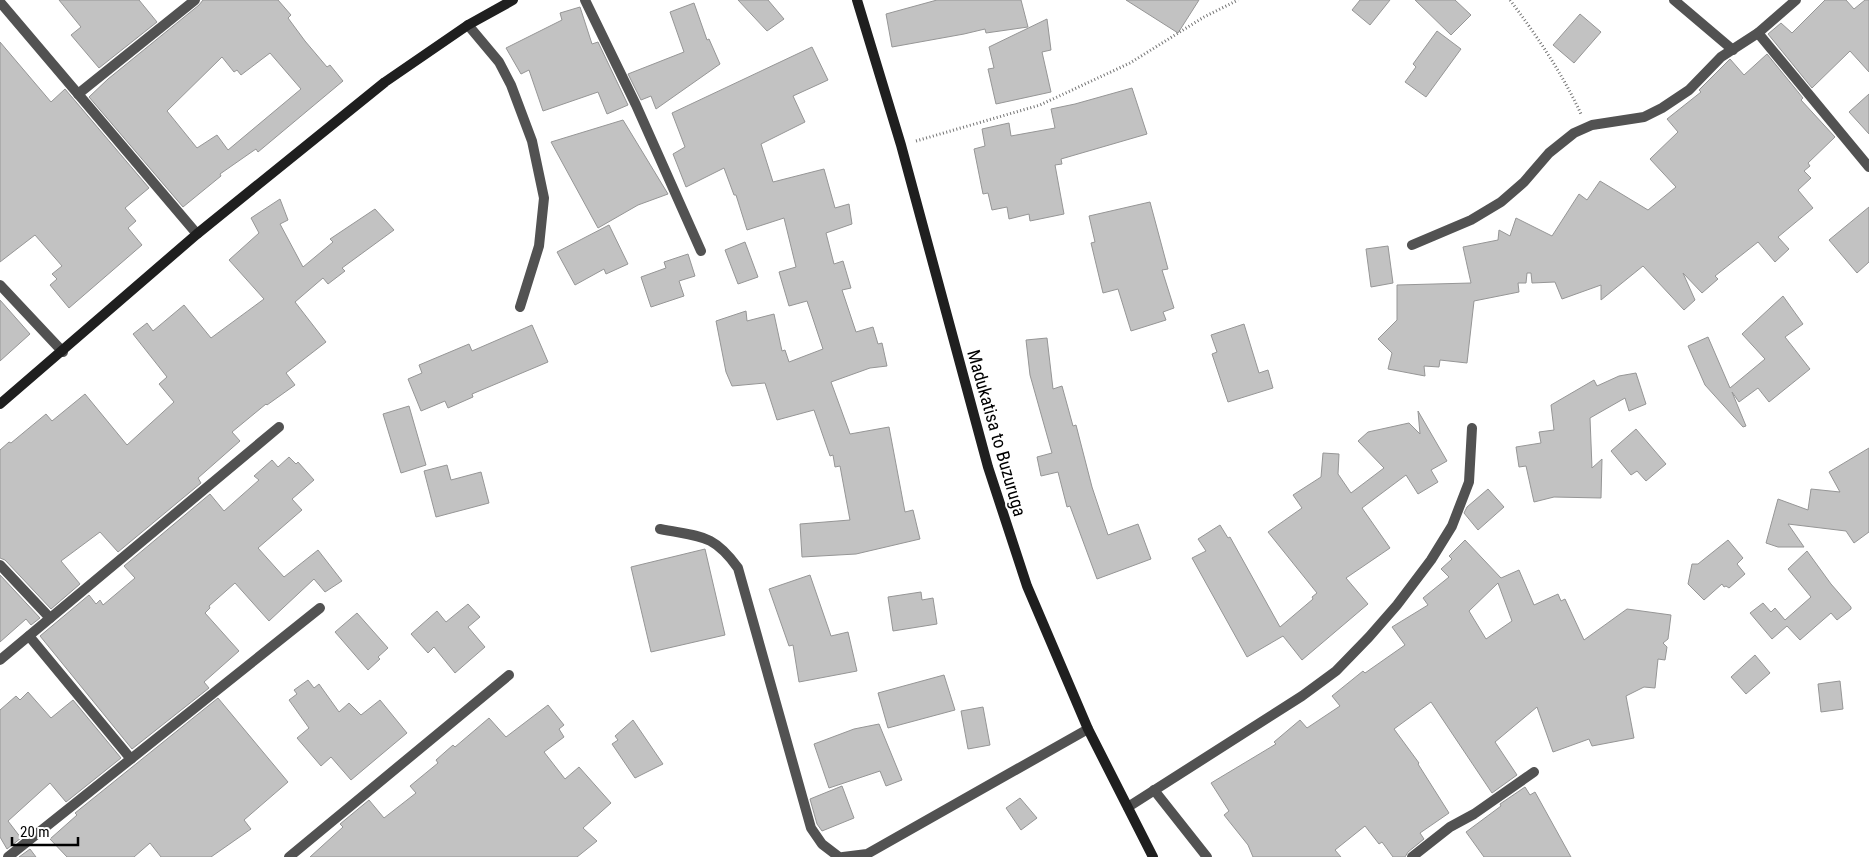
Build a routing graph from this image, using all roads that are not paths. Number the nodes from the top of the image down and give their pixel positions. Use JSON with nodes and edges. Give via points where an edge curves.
{"nodes":[{"id":1,"x":195,"y":0,"type":"edge"},
{"id":2,"x":512,"y":0,"type":"edge"},
{"id":3,"x":585,"y":0,"type":"edge"},
{"id":4,"x":857,"y":0,"type":"edge"},
{"id":5,"x":1674,"y":0,"type":"edge"},
{"id":6,"x":1796,"y":0,"type":"edge"},
{"id":7,"x":0,"y":2,"type":"edge"},
{"id":8,"x":468,"y":25,"type":"junction"},
{"id":9,"x":1758,"y":33,"type":"junction"},
{"id":10,"x":1733,"y":50,"type":"junction"},
{"id":11,"x":78,"y":94,"type":"junction"},
{"id":12,"x":1869,"y":167,"type":"edge"},
{"id":13,"x":197,"y":234,"type":"junction"},
{"id":14,"x":1412,"y":245,"type":"dead end"},
{"id":15,"x":701,"y":251,"type":"dead end"},
{"id":16,"x":0,"y":285,"type":"edge"},
{"id":17,"x":520,"y":307,"type":"dead end"},
{"id":18,"x":62,"y":352,"type":"junction"},
{"id":19,"x":0,"y":404,"type":"edge"},
{"id":20,"x":279,"y":427,"type":"dead end"},
{"id":21,"x":1472,"y":428,"type":"dead end"},
{"id":22,"x":660,"y":528,"type":"dead end"},
{"id":23,"x":0,"y":565,"type":"edge"},
{"id":24,"x":320,"y":608,"type":"dead end"},
{"id":25,"x":50,"y":618,"type":"junction"},
{"id":26,"x":29,"y":636,"type":"junction"},
{"id":27,"x":0,"y":660,"type":"edge"},
{"id":28,"x":509,"y":675,"type":"dead end"},
{"id":29,"x":1088,"y":729,"type":"junction"},
{"id":30,"x":131,"y":759,"type":"junction"},
{"id":31,"x":1534,"y":772,"type":"dead end"},
{"id":32,"x":1154,"y":790,"type":"junction"},
{"id":33,"x":1128,"y":807,"type":"junction"},
{"id":34,"x":856,"y":856,"type":"edge"},
{"id":35,"x":8,"y":857,"type":"edge"},
{"id":36,"x":289,"y":857,"type":"edge"},
{"id":37,"x":839,"y":857,"type":"edge"},
{"id":38,"x":843,"y":857,"type":"edge"},
{"id":39,"x":1153,"y":857,"type":"edge"},
{"id":40,"x":1208,"y":857,"type":"edge"},
{"id":41,"x":1412,"y":857,"type":"edge"}],
"edges":[{"from":1,"to":11,"type":"street"},
{"from":2,"to":8,"type":"main road"},
{"from":3,"to":15,"type":"street"},
{"from":4,"to":29,"type":"main road","name":"Madukatisa to Buzuruga","via":[[901,145],[991,476],[1027,586]]},
{"from":5,"to":10,"type":"street"},
{"from":6,"to":9,"type":"street"},
{"from":7,"to":11,"type":"street"},
{"from":8,"to":13,"type":"main road","via":[[385,82]]},
{"from":8,"to":17,"type":"street","via":[[499,62],[511,85],[532,140],[544,198],[539,246]]},
{"from":9,"to":10,"type":"street"},
{"from":9,"to":12,"type":"street"},
{"from":10,"to":14,"type":"street","via":[[1721,57],[1689,90],[1662,108],[1644,117],[1592,125],[1574,133],[1549,153],[1501,202],[1471,220]]},
{"from":11,"to":13,"type":"street"},
{"from":13,"to":18,"type":"main road"},
{"from":16,"to":18,"type":"street"},
{"from":18,"to":19,"type":"main road"},
{"from":20,"to":25,"type":"street"},
{"from":21,"to":32,"type":"street","via":[[1469,482],[1452,526],[1431,560],[1369,637],[1329,676],[1302,696]]},
{"from":22,"to":37,"type":"street","via":[[709,538],[726,551],[738,568],[811,828],[822,844]]},
{"from":23,"to":25,"type":"street"},
{"from":24,"to":30,"type":"street"},
{"from":25,"to":26,"type":"street"},
{"from":26,"to":27,"type":"street"},
{"from":26,"to":30,"type":"street"},
{"from":28,"to":36,"type":"street"},
{"from":29,"to":33,"type":"main road","name":"Madukatisa to Buzuruga"},
{"from":29,"to":34,"type":"street","via":[[867,854]]},
{"from":30,"to":35,"type":"street"},
{"from":31,"to":41,"type":"street","via":[[1450,827]]},
{"from":32,"to":33,"type":"street"},
{"from":32,"to":40,"type":"street"},
{"from":33,"to":39,"type":"main road","name":"Madukatisa to Buzuruga"},
{"from":34,"to":38,"type":"street"}]}
